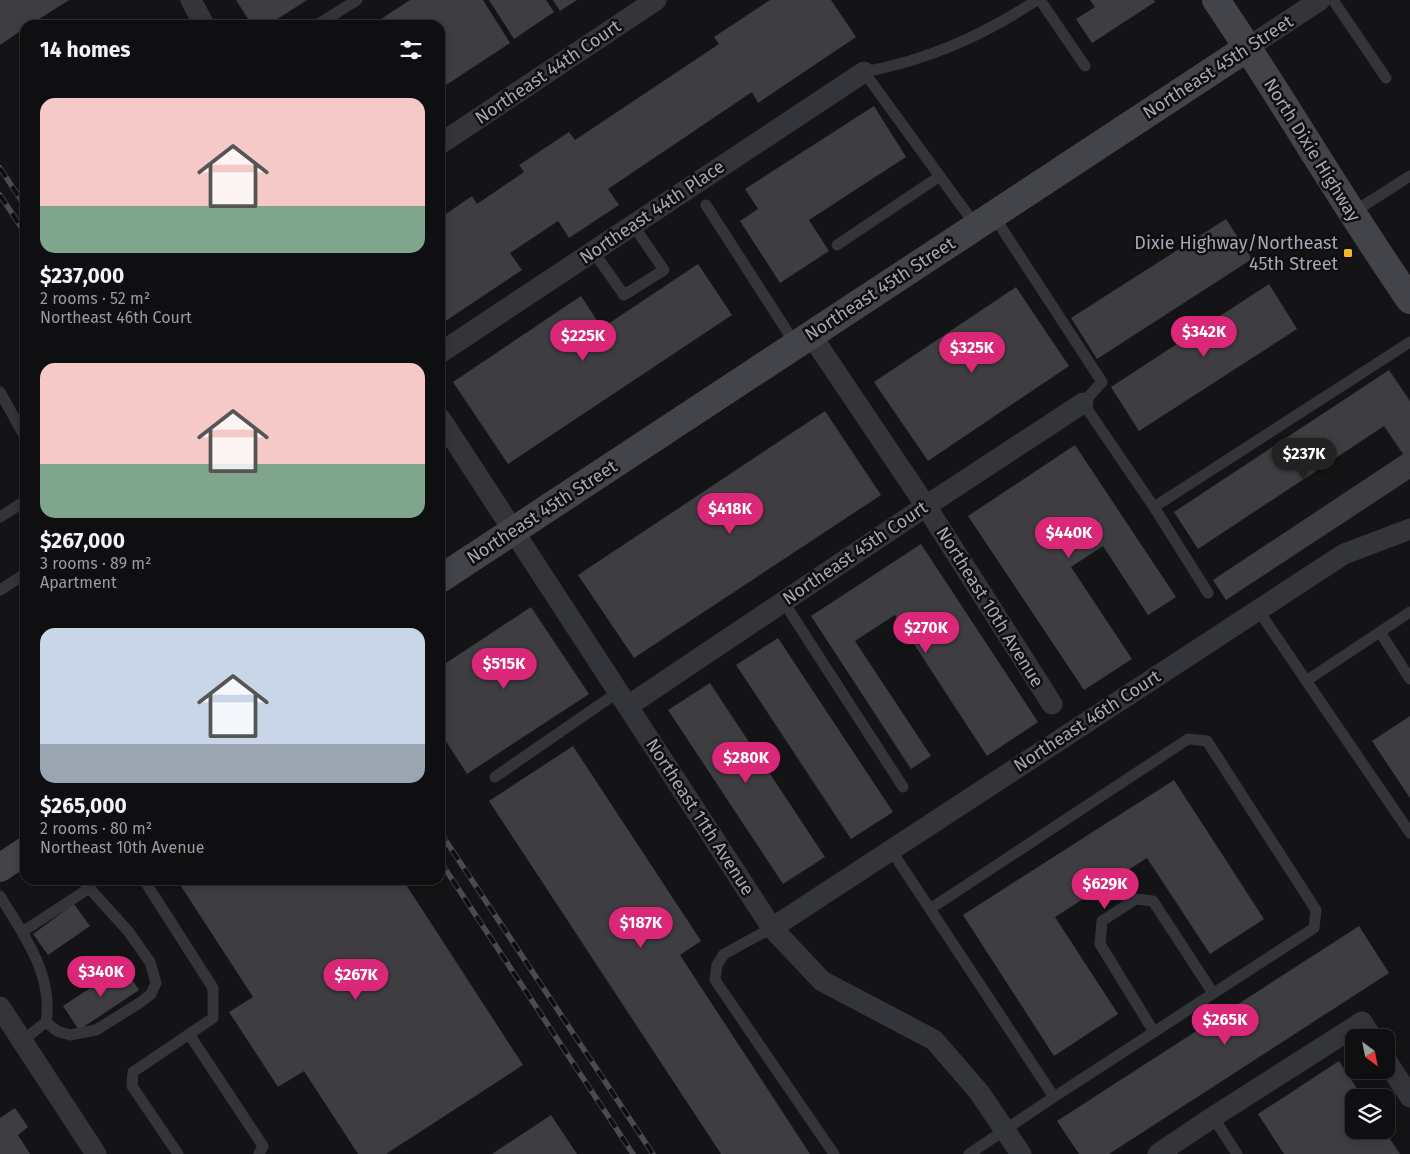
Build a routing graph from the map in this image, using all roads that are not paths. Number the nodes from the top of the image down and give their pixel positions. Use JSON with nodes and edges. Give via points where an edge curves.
{"nodes":[{"id":1,"x":191,"y":0,"type":"edge"},
{"id":2,"x":357,"y":0,"type":"edge"},
{"id":3,"x":656,"y":0,"type":"edge"},
{"id":4,"x":1038,"y":0,"type":"edge"},
{"id":5,"x":1216,"y":0,"type":"edge"},
{"id":6,"x":1320,"y":0,"type":"edge"},
{"id":7,"x":1333,"y":0,"type":"edge"},
{"id":8,"x":201,"y":20,"type":"edge"},
{"id":9,"x":325,"y":20,"type":"edge"},
{"id":10,"x":1247,"y":48,"type":"junction"},
{"id":11,"x":1084,"y":66,"type":"dead end"},
{"id":12,"x":864,"y":72,"type":"junction"},
{"id":13,"x":1386,"y":78,"type":"dead end"},
{"id":14,"x":445,"y":141,"type":"edge"},
{"id":15,"x":940,"y":176,"type":"junction"},
{"id":16,"x":1410,"y":176,"type":"edge"},
{"id":17,"x":706,"y":205,"type":"dead end"},
{"id":18,"x":1352,"y":213,"type":"junction"},
{"id":19,"x":985,"y":220,"type":"junction"},
{"id":20,"x":633,"y":225,"type":"junction"},
{"id":21,"x":837,"y":245,"type":"dead end"},
{"id":22,"x":593,"y":251,"type":"junction"},
{"id":23,"x":1410,"y":300,"type":"edge"},
{"id":24,"x":804,"y":340,"type":"junction"},
{"id":25,"x":1410,"y":342,"type":"edge"},
{"id":26,"x":445,"y":350,"type":"edge"},
{"id":27,"x":0,"y":392,"type":"edge"},
{"id":28,"x":1083,"y":404,"type":"junction"},
{"id":29,"x":445,"y":426,"type":"edge"},
{"id":30,"x":20,"y":428,"type":"edge"},
{"id":31,"x":20,"y":504,"type":"edge"},
{"id":32,"x":926,"y":506,"type":"junction"},
{"id":33,"x":1154,"y":507,"type":"junction"},
{"id":34,"x":0,"y":517,"type":"edge"},
{"id":35,"x":1410,"y":529,"type":"edge"},
{"id":36,"x":514,"y":530,"type":"junction"},
{"id":37,"x":445,"y":576,"type":"edge"},
{"id":38,"x":20,"y":577,"type":"edge"},
{"id":39,"x":0,"y":590,"type":"edge"},
{"id":40,"x":1208,"y":593,"type":"dead end"},
{"id":41,"x":783,"y":601,"type":"junction"},
{"id":42,"x":1258,"y":610,"type":"junction"},
{"id":43,"x":1410,"y":612,"type":"edge"},
{"id":44,"x":1380,"y":632,"type":"junction"},
{"id":45,"x":1410,"y":678,"type":"edge"},
{"id":46,"x":1306,"y":681,"type":"junction"},
{"id":47,"x":623,"y":699,"type":"junction"},
{"id":48,"x":1052,"y":704,"type":"dead end"},
{"id":49,"x":495,"y":777,"type":"dead end"},
{"id":50,"x":904,"y":787,"type":"dead end"},
{"id":51,"x":1410,"y":833,"type":"edge"},
{"id":52,"x":891,"y":850,"type":"junction"},
{"id":53,"x":20,"y":854,"type":"edge"},
{"id":54,"x":0,"y":868,"type":"edge"},
{"id":55,"x":84,"y":885,"type":"edge"},
{"id":56,"x":86,"y":885,"type":"edge"},
{"id":57,"x":147,"y":885,"type":"edge"},
{"id":58,"x":0,"y":896,"type":"edge"},
{"id":59,"x":930,"y":909,"type":"junction"},
{"id":60,"x":772,"y":928,"type":"junction"},
{"id":61,"x":22,"y":932,"type":"junction"},
{"id":62,"x":1213,"y":994,"type":"junction"},
{"id":63,"x":0,"y":1007,"type":"edge"},
{"id":64,"x":46,"y":1022,"type":"junction"},
{"id":65,"x":1351,"y":1029,"type":"edge"},
{"id":66,"x":1366,"y":1029,"type":"edge"},
{"id":67,"x":1154,"y":1032,"type":"junction"},
{"id":68,"x":1345,"y":1033,"type":"edge"},
{"id":69,"x":189,"y":1034,"type":"junction"},
{"id":70,"x":22,"y":1041,"type":"junction"},
{"id":71,"x":1395,"y":1074,"type":"edge"},
{"id":72,"x":1054,"y":1097,"type":"junction"},
{"id":73,"x":1410,"y":1097,"type":"edge"},
{"id":74,"x":1213,"y":1116,"type":"junction"},
{"id":75,"x":1005,"y":1130,"type":"junction"},
{"id":76,"x":96,"y":1154,"type":"edge"},
{"id":77,"x":178,"y":1154,"type":"edge"},
{"id":78,"x":259,"y":1154,"type":"edge"},
{"id":79,"x":834,"y":1154,"type":"edge"},
{"id":80,"x":969,"y":1154,"type":"edge"},
{"id":81,"x":1021,"y":1154,"type":"edge"},
{"id":82,"x":1158,"y":1154,"type":"edge"},
{"id":83,"x":1237,"y":1154,"type":"edge"}],
"edges":[{"from":1,"to":8,"type":"street"},
{"from":2,"to":9,"type":"lane"},
{"from":3,"to":14,"type":"street","name":"Northeast 44th Court"},
{"from":4,"to":11,"type":"lane"},
{"from":4,"to":12,"type":"lane","via":[[943,51]]},
{"from":5,"to":10,"type":"street","name":"North Dixie Highway"},
{"from":6,"to":10,"type":"street","name":"Northeast 45th Street"},
{"from":7,"to":13,"type":"lane"},
{"from":10,"to":18,"type":"street","name":"North Dixie Highway"},
{"from":10,"to":19,"type":"street","name":"Northeast 45th Street"},
{"from":12,"to":15,"type":"lane"},
{"from":12,"to":20,"type":"street","name":"Northeast 44th Place"},
{"from":15,"to":19,"type":"lane"},
{"from":15,"to":21,"type":"lane"},
{"from":16,"to":18,"type":"lane"},
{"from":17,"to":24,"type":"lane"},
{"from":18,"to":23,"type":"street","name":"North Dixie Highway"},
{"from":19,"to":24,"type":"street","name":"Northeast 45th Street"},
{"from":19,"to":28,"type":"lane","via":[[1102,382]]},
{"from":20,"to":22,"type":"street","name":"Northeast 44th Place"},
{"from":20,"to":22,"type":"lane","via":[[664,270],[624,295]]},
{"from":22,"to":26,"type":"street","name":"Northeast 44th Place"},
{"from":24,"to":32,"type":"street","name":"Northeast 10th Avenue"},
{"from":24,"to":36,"type":"street","name":"Northeast 45th Street"},
{"from":25,"to":33,"type":"lane"},
{"from":27,"to":30,"type":"lane"},
{"from":28,"to":32,"type":"street","name":"Northeast 45th Court"},
{"from":28,"to":33,"type":"lane"},
{"from":29,"to":36,"type":"street","name":"Northeast 11th Avenue"},
{"from":31,"to":34,"type":"lane"},
{"from":32,"to":41,"type":"street","name":"Northeast 45th Court"},
{"from":32,"to":48,"type":"street","name":"Northeast 10th Avenue"},
{"from":33,"to":40,"type":"lane"},
{"from":35,"to":42,"type":"street","name":"Northeast 46th Court","via":[[1344,554]]},
{"from":36,"to":37,"type":"street","name":"Northeast 45th Street"},
{"from":36,"to":47,"type":"street","name":"Northeast 11th Avenue"},
{"from":38,"to":39,"type":"lane"},
{"from":41,"to":47,"type":"street","name":"Northeast 45th Court"},
{"from":41,"to":50,"type":"lane"},
{"from":42,"to":46,"type":"lane"},
{"from":42,"to":52,"type":"street","name":"Northeast 46th Court"},
{"from":43,"to":44,"type":"lane"},
{"from":44,"to":45,"type":"lane"},
{"from":44,"to":46,"type":"lane"},
{"from":46,"to":51,"type":"lane"},
{"from":47,"to":49,"type":"lane"},
{"from":47,"to":60,"type":"street","name":"Northeast 11th Avenue"},
{"from":52,"to":59,"type":"lane"},
{"from":52,"to":60,"type":"street","name":"Northeast 46th Court"},
{"from":53,"to":54,"type":"street"},
{"from":55,"to":61,"type":"lane"},
{"from":56,"to":64,"type":"lane","via":[[150,962],[156,984],[151,994],[141,1002],[96,1030],[70,1035],[57,1031]]},
{"from":57,"to":69,"type":"lane","via":[[213,988],[213,1018]]},
{"from":58,"to":61,"type":"lane"},
{"from":59,"to":62,"type":"lane","via":[[1188,739],[1207,741],[1316,910],[1314,928]]},
{"from":59,"to":72,"type":"lane"},
{"from":60,"to":75,"type":"street","name":"Northeast 11th Avenue","via":[[822,981],[934,1040],[979,1092]]},
{"from":60,"to":79,"type":"lane","via":[[724,954],[717,965],[715,980]]},
{"from":61,"to":64,"type":"lane","via":[[42,973]]},
{"from":62,"to":67,"type":"lane"},
{"from":62,"to":67,"type":"lane","via":[[1153,901],[1136,899],[1102,921],[1100,944]]},
{"from":63,"to":70,"type":"street"},
{"from":64,"to":70,"type":"lane"},
{"from":65,"to":66,"type":"street","via":[[1362,1022]]},
{"from":67,"to":72,"type":"lane"},
{"from":68,"to":74,"type":"street"},
{"from":69,"to":77,"type":"lane","via":[[133,1072],[132,1086]]},
{"from":69,"to":78,"type":"lane","via":[[263,1146]]},
{"from":70,"to":76,"type":"street"},
{"from":71,"to":73,"type":"street"},
{"from":72,"to":75,"type":"lane"},
{"from":74,"to":82,"type":"street"},
{"from":74,"to":83,"type":"lane"},
{"from":75,"to":80,"type":"lane"},
{"from":75,"to":81,"type":"street","name":"Northeast 11th Avenue"}]}
